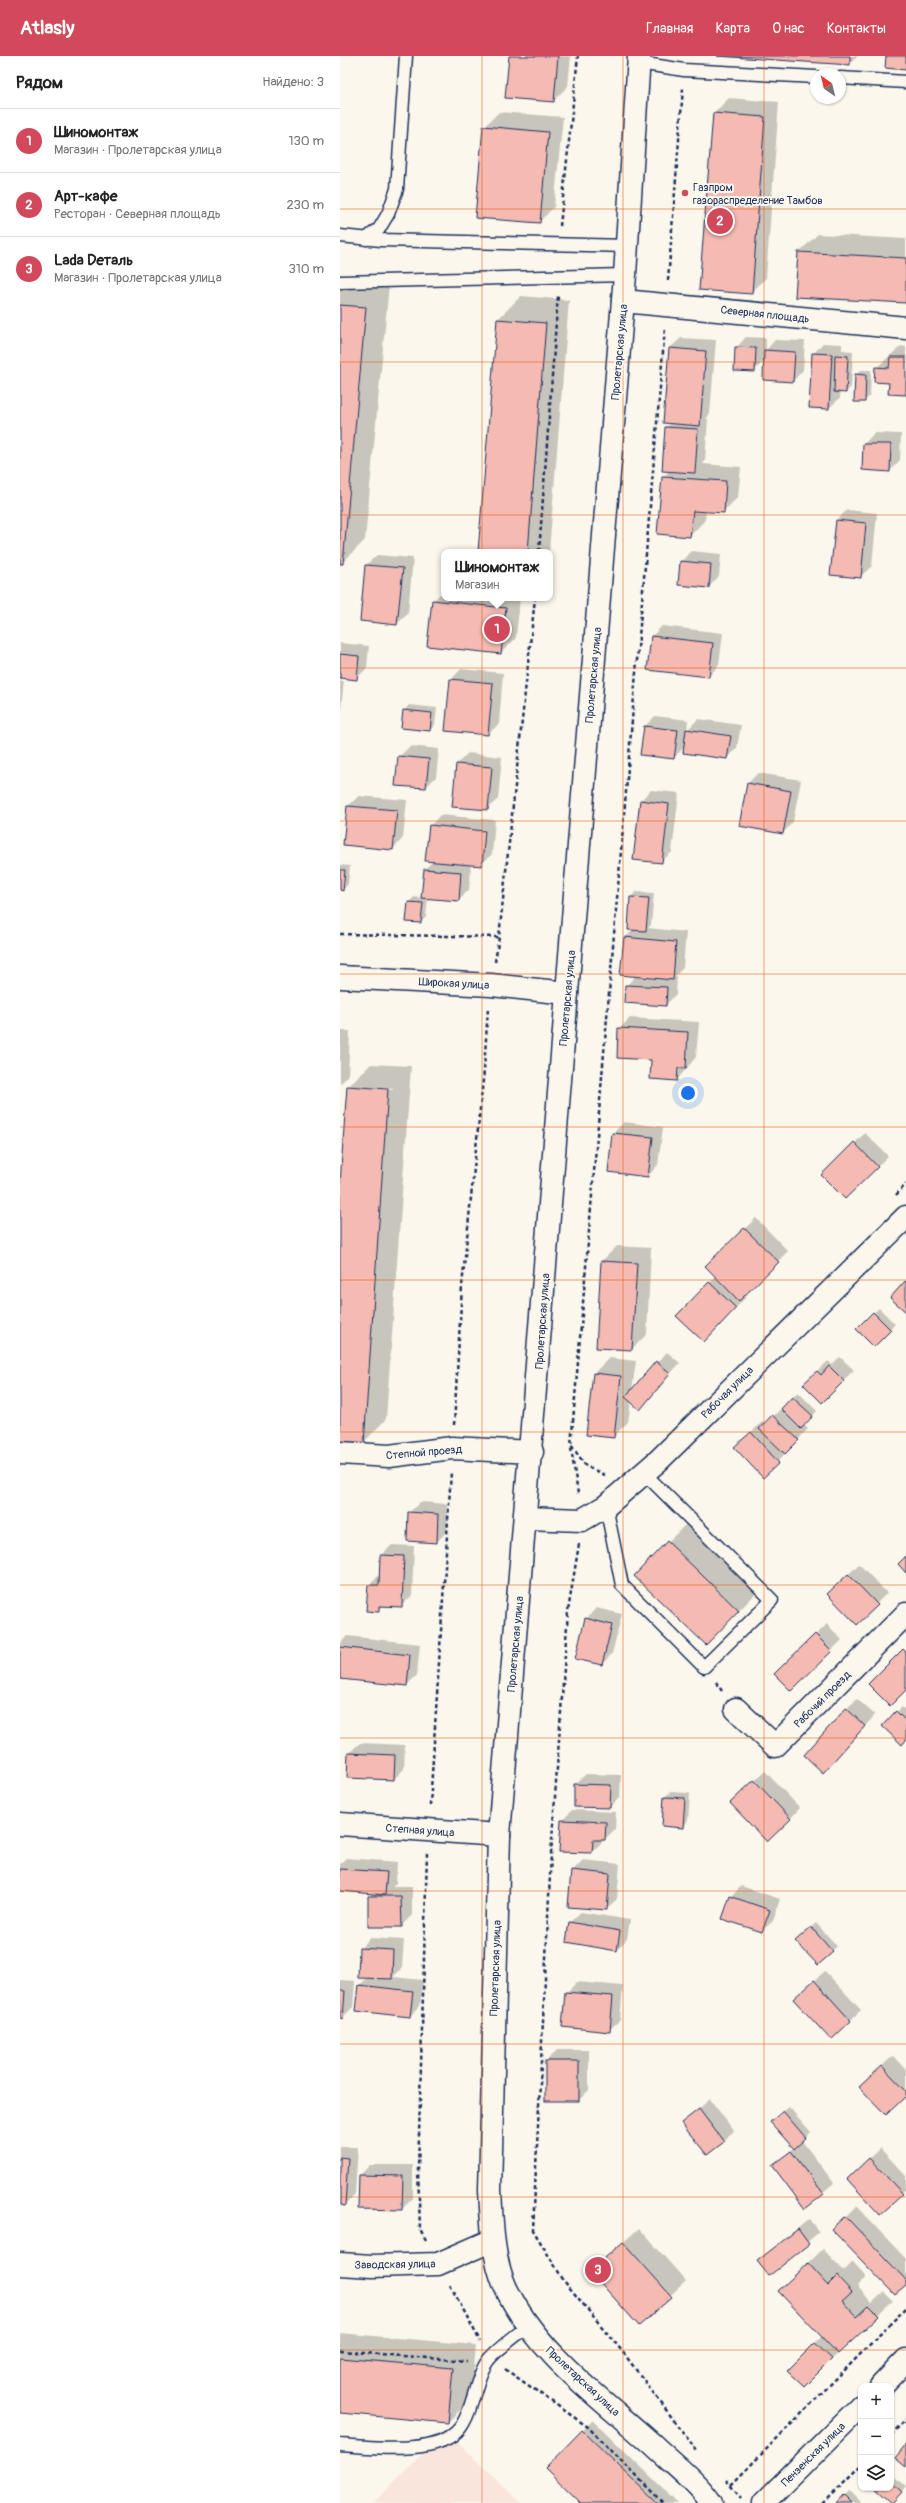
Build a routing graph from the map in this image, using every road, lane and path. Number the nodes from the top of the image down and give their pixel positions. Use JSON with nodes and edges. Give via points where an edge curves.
{"nodes":[{"id":1,"x":406,"y":56,"type":"edge"},
{"id":2,"x":578,"y":56,"type":"edge"},
{"id":3,"x":639,"y":59,"type":"edge"},
{"id":4,"x":684,"y":70,"type":"junction"},
{"id":5,"x":810,"y":77,"type":"edge"},
{"id":6,"x":846,"y":78,"type":"edge"},
{"id":7,"x":906,"y":82,"type":"edge"},
{"id":8,"x":340,"y":236,"type":"edge"},
{"id":9,"x":366,"y":239,"type":"junction"},
{"id":10,"x":558,"y":243,"type":"junction"},
{"id":11,"x":628,"y":246,"type":"junction"},
{"id":12,"x":626,"y":275,"type":"junction"},
{"id":13,"x":560,"y":277,"type":"junction"},
{"id":14,"x":340,"y":282,"type":"edge"},
{"id":15,"x":623,"y":301,"type":"junction"},
{"id":16,"x":666,"y":304,"type":"junction"},
{"id":17,"x":906,"y":328,"type":"edge"},
{"id":18,"x":539,"y":549,"type":"edge"},
{"id":19,"x":535,"y":601,"type":"edge"},
{"id":20,"x":340,"y":934,"type":"edge"},
{"id":21,"x":500,"y":937,"type":"junction"},
{"id":22,"x":493,"y":968,"type":"dead end"},
{"id":23,"x":340,"y":977,"type":"edge"},
{"id":24,"x":567,"y":993,"type":"junction"},
{"id":25,"x":488,"y":1007,"type":"dead end"},
{"id":26,"x":906,"y":1184,"type":"edge"},
{"id":27,"x":895,"y":1195,"type":"dead end"},
{"id":28,"x":906,"y":1217,"type":"edge"},
{"id":29,"x":571,"y":1445,"type":"junction"},
{"id":30,"x":452,"y":1448,"type":"junction"},
{"id":31,"x":532,"y":1452,"type":"junction"},
{"id":32,"x":340,"y":1453,"type":"edge"},
{"id":33,"x":610,"y":1472,"type":"dead end"},
{"id":34,"x":644,"y":1473,"type":"junction"},
{"id":35,"x":606,"y":1506,"type":"junction"},
{"id":36,"x":525,"y":1518,"type":"junction"},
{"id":37,"x":582,"y":1520,"type":"junction"},
{"id":38,"x":906,"y":1614,"type":"edge"},
{"id":39,"x":704,"y":1667,"type":"junction"},
{"id":40,"x":736,"y":1709,"type":"joint"},
{"id":41,"x":340,"y":1824,"type":"edge"},
{"id":42,"x":428,"y":1830,"type":"junction"},
{"id":43,"x":499,"y":1835,"type":"junction"},
{"id":44,"x":493,"y":2240,"type":"junction"},
{"id":45,"x":340,"y":2264,"type":"edge"},
{"id":46,"x":438,"y":2264,"type":"junction"},
{"id":47,"x":906,"y":2308,"type":"edge"},
{"id":48,"x":529,"y":2325,"type":"junction"},
{"id":49,"x":340,"y":2351,"type":"edge"},
{"id":50,"x":489,"y":2359,"type":"junction"},
{"id":51,"x":906,"y":2360,"type":"edge"},
{"id":52,"x":884,"y":2383,"type":"edge"},
{"id":53,"x":858,"y":2409,"type":"edge"},
{"id":54,"x":906,"y":2420,"type":"edge"},
{"id":55,"x":894,"y":2432,"type":"edge"},
{"id":56,"x":340,"y":2445,"type":"edge"},
{"id":57,"x":701,"y":2456,"type":"dead end"},
{"id":58,"x":858,"y":2468,"type":"edge"},
{"id":59,"x":721,"y":2475,"type":"dead end"},
{"id":60,"x":731,"y":2485,"type":"junction"},
{"id":61,"x":663,"y":2503,"type":"edge"},
{"id":62,"x":711,"y":2503,"type":"edge"},
{"id":63,"x":744,"y":2503,"type":"edge"},
{"id":64,"x":764,"y":2503,"type":"edge"},
{"id":65,"x":823,"y":2503,"type":"edge"}],
"edges":[{"from":1,"to":9,"type":"lane","via":[[397,189],[388,214],[378,229]]},
{"from":2,"to":10,"type":"path"},
{"from":3,"to":4,"type":"lane"},
{"from":3,"to":11,"type":"main road","name":"Пролетарская улица"},
{"from":4,"to":5,"type":"lane"},
{"from":4,"to":16,"type":"path"},
{"from":6,"to":7,"type":"lane"},
{"from":8,"to":9,"type":"lane"},
{"from":9,"to":10,"type":"lane"},
{"from":10,"to":11,"type":"lane"},
{"from":11,"to":12,"type":"main road","name":"Пролетарская улица"},
{"from":12,"to":13,"type":"lane"},
{"from":12,"to":15,"type":"main road","name":"Пролетарская улица"},
{"from":13,"to":14,"type":"lane"},
{"from":13,"to":18,"type":"path"},
{"from":15,"to":16,"type":"main road","name":"Северная площадь"},
{"from":15,"to":24,"type":"main road","name":"Пролетарская улица"},
{"from":16,"to":17,"type":"main road","name":"Северная площадь"},
{"from":16,"to":29,"type":"path"},
{"from":19,"to":21,"type":"path"},
{"from":20,"to":21,"type":"path"},
{"from":21,"to":22,"type":"path"},
{"from":23,"to":24,"type":"main road","name":"Широкая улица","via":[[491,985]]},
{"from":24,"to":31,"type":"main road","name":"Пролетарская улица"},
{"from":25,"to":30,"type":"path","via":[[462,1286]]},
{"from":26,"to":27,"type":"path"},
{"from":28,"to":34,"type":"main road","name":"Рабочая улица"},
{"from":29,"to":33,"type":"path","via":[[586,1466],[605,1475]]},
{"from":29,"to":37,"type":"path"},
{"from":30,"to":31,"type":"main road","name":"Степной проезд"},
{"from":30,"to":32,"type":"main road","name":"Степной проезд","via":[[389,1456]]},
{"from":30,"to":42,"type":"path"},
{"from":31,"to":36,"type":"main road","name":"Пролетарская улица"},
{"from":34,"to":35,"type":"main road","name":"Рабочая улица"},
{"from":34,"to":39,"type":"lane","via":[[772,1600]]},
{"from":35,"to":37,"type":"main road","name":"Рабочая улица"},
{"from":35,"to":39,"type":"lane","via":[[622,1585]]},
{"from":36,"to":37,"type":"main road"},
{"from":36,"to":43,"type":"main road","name":"Пролетарская улица"},
{"from":37,"to":57,"type":"path","via":[[568,1611],[551,1846],[533,2230],[564,2281],[622,2351]]},
{"from":38,"to":40,"type":"main road","name":"Рабочий проезд","via":[[776,1746]]},
{"from":39,"to":40,"type":"path"},
{"from":41,"to":42,"type":"main road","name":"Степная улица"},
{"from":42,"to":43,"type":"main road","name":"Степная улица"},
{"from":42,"to":46,"type":"path","via":[[419,2128],[420,2229]]},
{"from":43,"to":44,"type":"main road","name":"Пролетарская улица","via":[[490,2122]]},
{"from":44,"to":46,"type":"main road","name":"Заводская улица"},
{"from":44,"to":48,"type":"main road","name":"Пролетарская улица","via":[[505,2285]]},
{"from":45,"to":46,"type":"main road","name":"Заводская улица"},
{"from":46,"to":50,"type":"path"},
{"from":47,"to":60,"type":"path"},
{"from":48,"to":50,"type":"lane"},
{"from":48,"to":62,"type":"main road","name":"Пролетарская улица","via":[[550,2351],[688,2477]]},
{"from":49,"to":50,"type":"path","via":[[464,2361]]},
{"from":50,"to":56,"type":"lane","via":[[460,2428],[447,2437],[423,2446],[397,2448]]},
{"from":50,"to":61,"type":"path","via":[[588,2427]]},
{"from":51,"to":52,"type":"main road"},
{"from":53,"to":64,"type":"main road","name":"Пензенская улица"},
{"from":54,"to":55,"type":"path"},
{"from":58,"to":65,"type":"path"},
{"from":59,"to":60,"type":"path"},
{"from":60,"to":63,"type":"path"}]}
